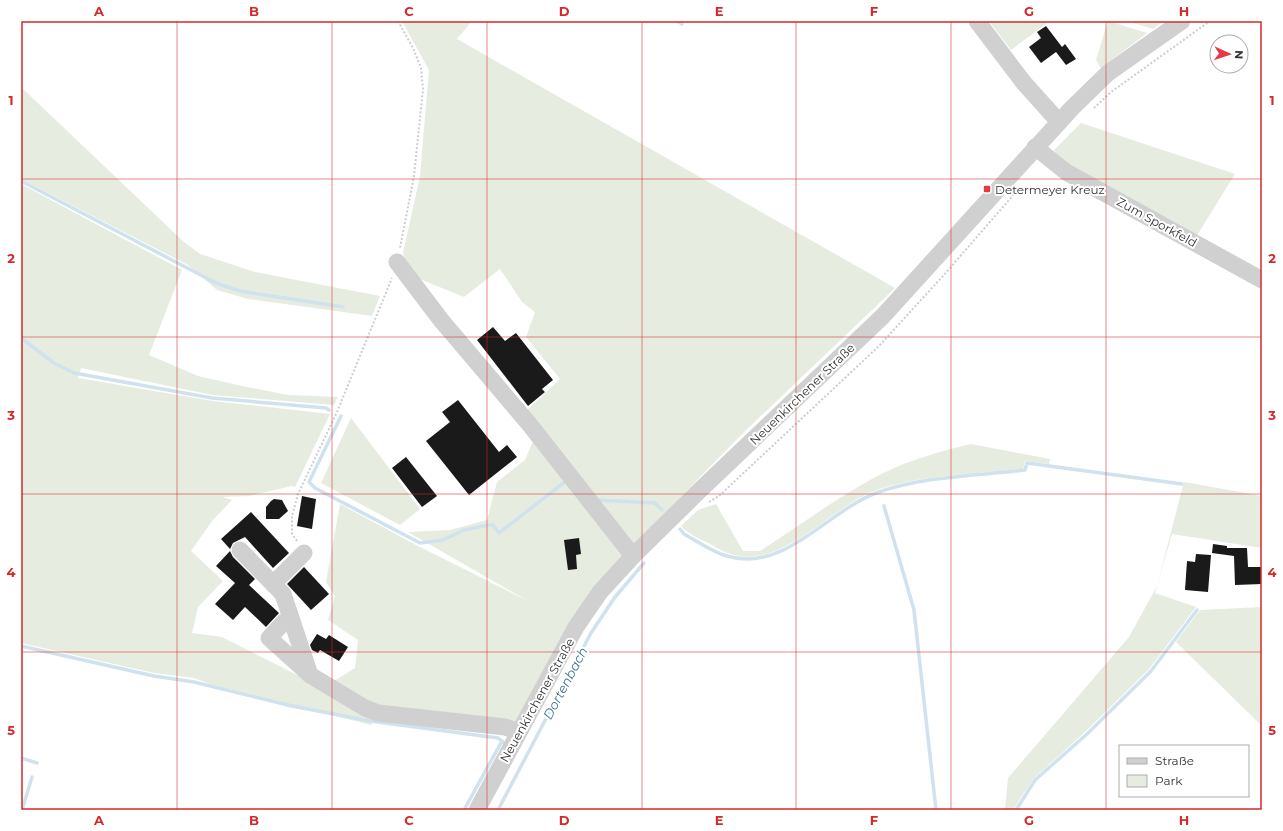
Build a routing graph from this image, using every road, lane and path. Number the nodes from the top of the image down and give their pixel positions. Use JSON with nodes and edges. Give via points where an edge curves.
{"nodes":[{"id":1,"x":398,"y":21,"type":"edge"},
{"id":2,"x":977,"y":21,"type":"edge"},
{"id":3,"x":1182,"y":21,"type":"edge"},
{"id":4,"x":1210,"y":21,"type":"edge"},
{"id":5,"x":1090,"y":112,"type":"dead end"},
{"id":6,"x":1059,"y":122,"type":"junction"},
{"id":7,"x":1035,"y":148,"type":"junction"},
{"id":8,"x":1017,"y":191,"type":"dead end"},
{"id":9,"x":397,"y":262,"type":"junction"},
{"id":10,"x":1262,"y":280,"type":"edge"},
{"id":11,"x":704,"y":504,"type":"dead end"},
{"id":12,"x":240,"y":550,"type":"dead end"},
{"id":13,"x":304,"y":552,"type":"joint"},
{"id":14,"x":633,"y":556,"type":"junction"},
{"id":15,"x":273,"y":584,"type":"junction"},
{"id":16,"x":291,"y":619,"type":"junction"},
{"id":17,"x":310,"y":675,"type":"junction"},
{"id":18,"x":519,"y":732,"type":"junction"},
{"id":19,"x":476,"y":810,"type":"edge"}],
"edges":[{"from":1,"to":9,"type":"path","via":[[421,68],[423,89],[414,176]]},
{"from":2,"to":6,"type":"street","via":[[1024,83]]},
{"from":3,"to":6,"type":"street","name":"Neuenkirchener Straße","via":[[1108,73]]},
{"from":4,"to":5,"type":"path","via":[[1111,92]]},
{"from":6,"to":7,"type":"street","name":"Neuenkirchener Straße"},
{"from":7,"to":10,"type":"street","name":"Zum Sporkfeld","via":[[1066,172]]},
{"from":7,"to":14,"type":"street","name":"Neuenkirchener Straße","via":[[883,316]]},
{"from":8,"to":11,"type":"path","via":[[878,347],[719,496]]},
{"from":9,"to":13,"type":"path","via":[[337,412],[298,494],[292,516],[292,534]]},
{"from":9,"to":14,"type":"street"},
{"from":12,"to":15,"type":"street"},
{"from":13,"to":15,"type":"street"},
{"from":14,"to":18,"type":"street","name":"Neuenkirchener Straße","via":[[600,592],[576,627]]},
{"from":15,"to":16,"type":"street","via":[[283,594]]},
{"from":16,"to":17,"type":"street"},
{"from":16,"to":17,"type":"street","via":[[284,622],[269,638]]},
{"from":17,"to":18,"type":"street","via":[[378,713],[505,727]]},
{"from":18,"to":19,"type":"street","name":"Neuenkirchener Straße"}]}
